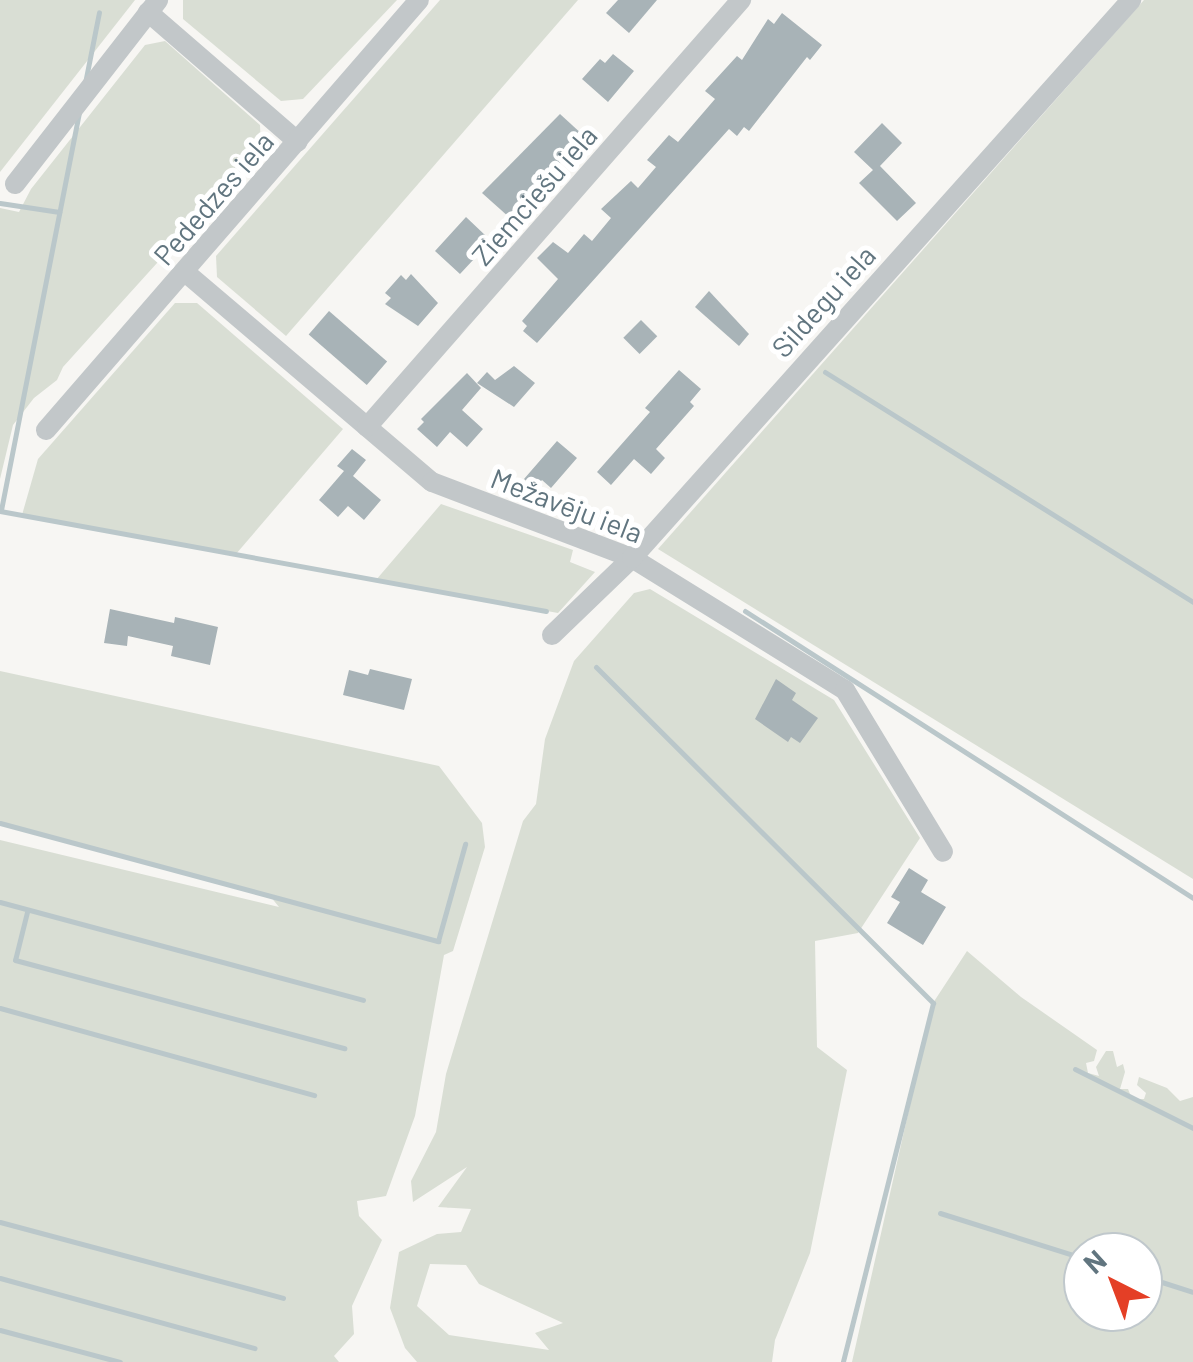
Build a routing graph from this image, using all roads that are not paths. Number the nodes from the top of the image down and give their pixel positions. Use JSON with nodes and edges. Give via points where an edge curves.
{"nodes":[{"id":1,"x":419,"y":0,"type":"edge"},
{"id":2,"x":741,"y":0,"type":"edge"},
{"id":3,"x":1131,"y":0,"type":"edge"},
{"id":4,"x":153,"y":6,"type":"edge"},
{"id":5,"x":298,"y":142,"type":"junction"},
{"id":6,"x":15,"y":184,"type":"dead end"},
{"id":7,"x":185,"y":272,"type":"junction"},
{"id":8,"x":368,"y":427,"type":"junction"},
{"id":9,"x":46,"y":430,"type":"dead end"},
{"id":10,"x":632,"y":558,"type":"junction"},
{"id":11,"x":552,"y":635,"type":"dead end"},
{"id":12,"x":943,"y":852,"type":"dead end"}],
"edges":[{"from":1,"to":5,"type":"street","name":"Pededzes iela"},
{"from":2,"to":8,"type":"street","name":"Ziemciešu iela"},
{"from":3,"to":10,"type":"street","name":"Sildegu iela"},
{"from":4,"to":5,"type":"street"},
{"from":4,"to":6,"type":"street"},
{"from":5,"to":7,"type":"street","name":"Pededzes iela"},
{"from":7,"to":8,"type":"street","name":"Mežavēju iela"},
{"from":7,"to":9,"type":"street","name":"Pededzes iela"},
{"from":8,"to":10,"type":"street","name":"Mežavēju iela","via":[[432,482]]},
{"from":10,"to":11,"type":"street","name":"Sildegu iela"},
{"from":10,"to":12,"type":"street","name":"Mežavēju iela","via":[[845,690]]}]}
